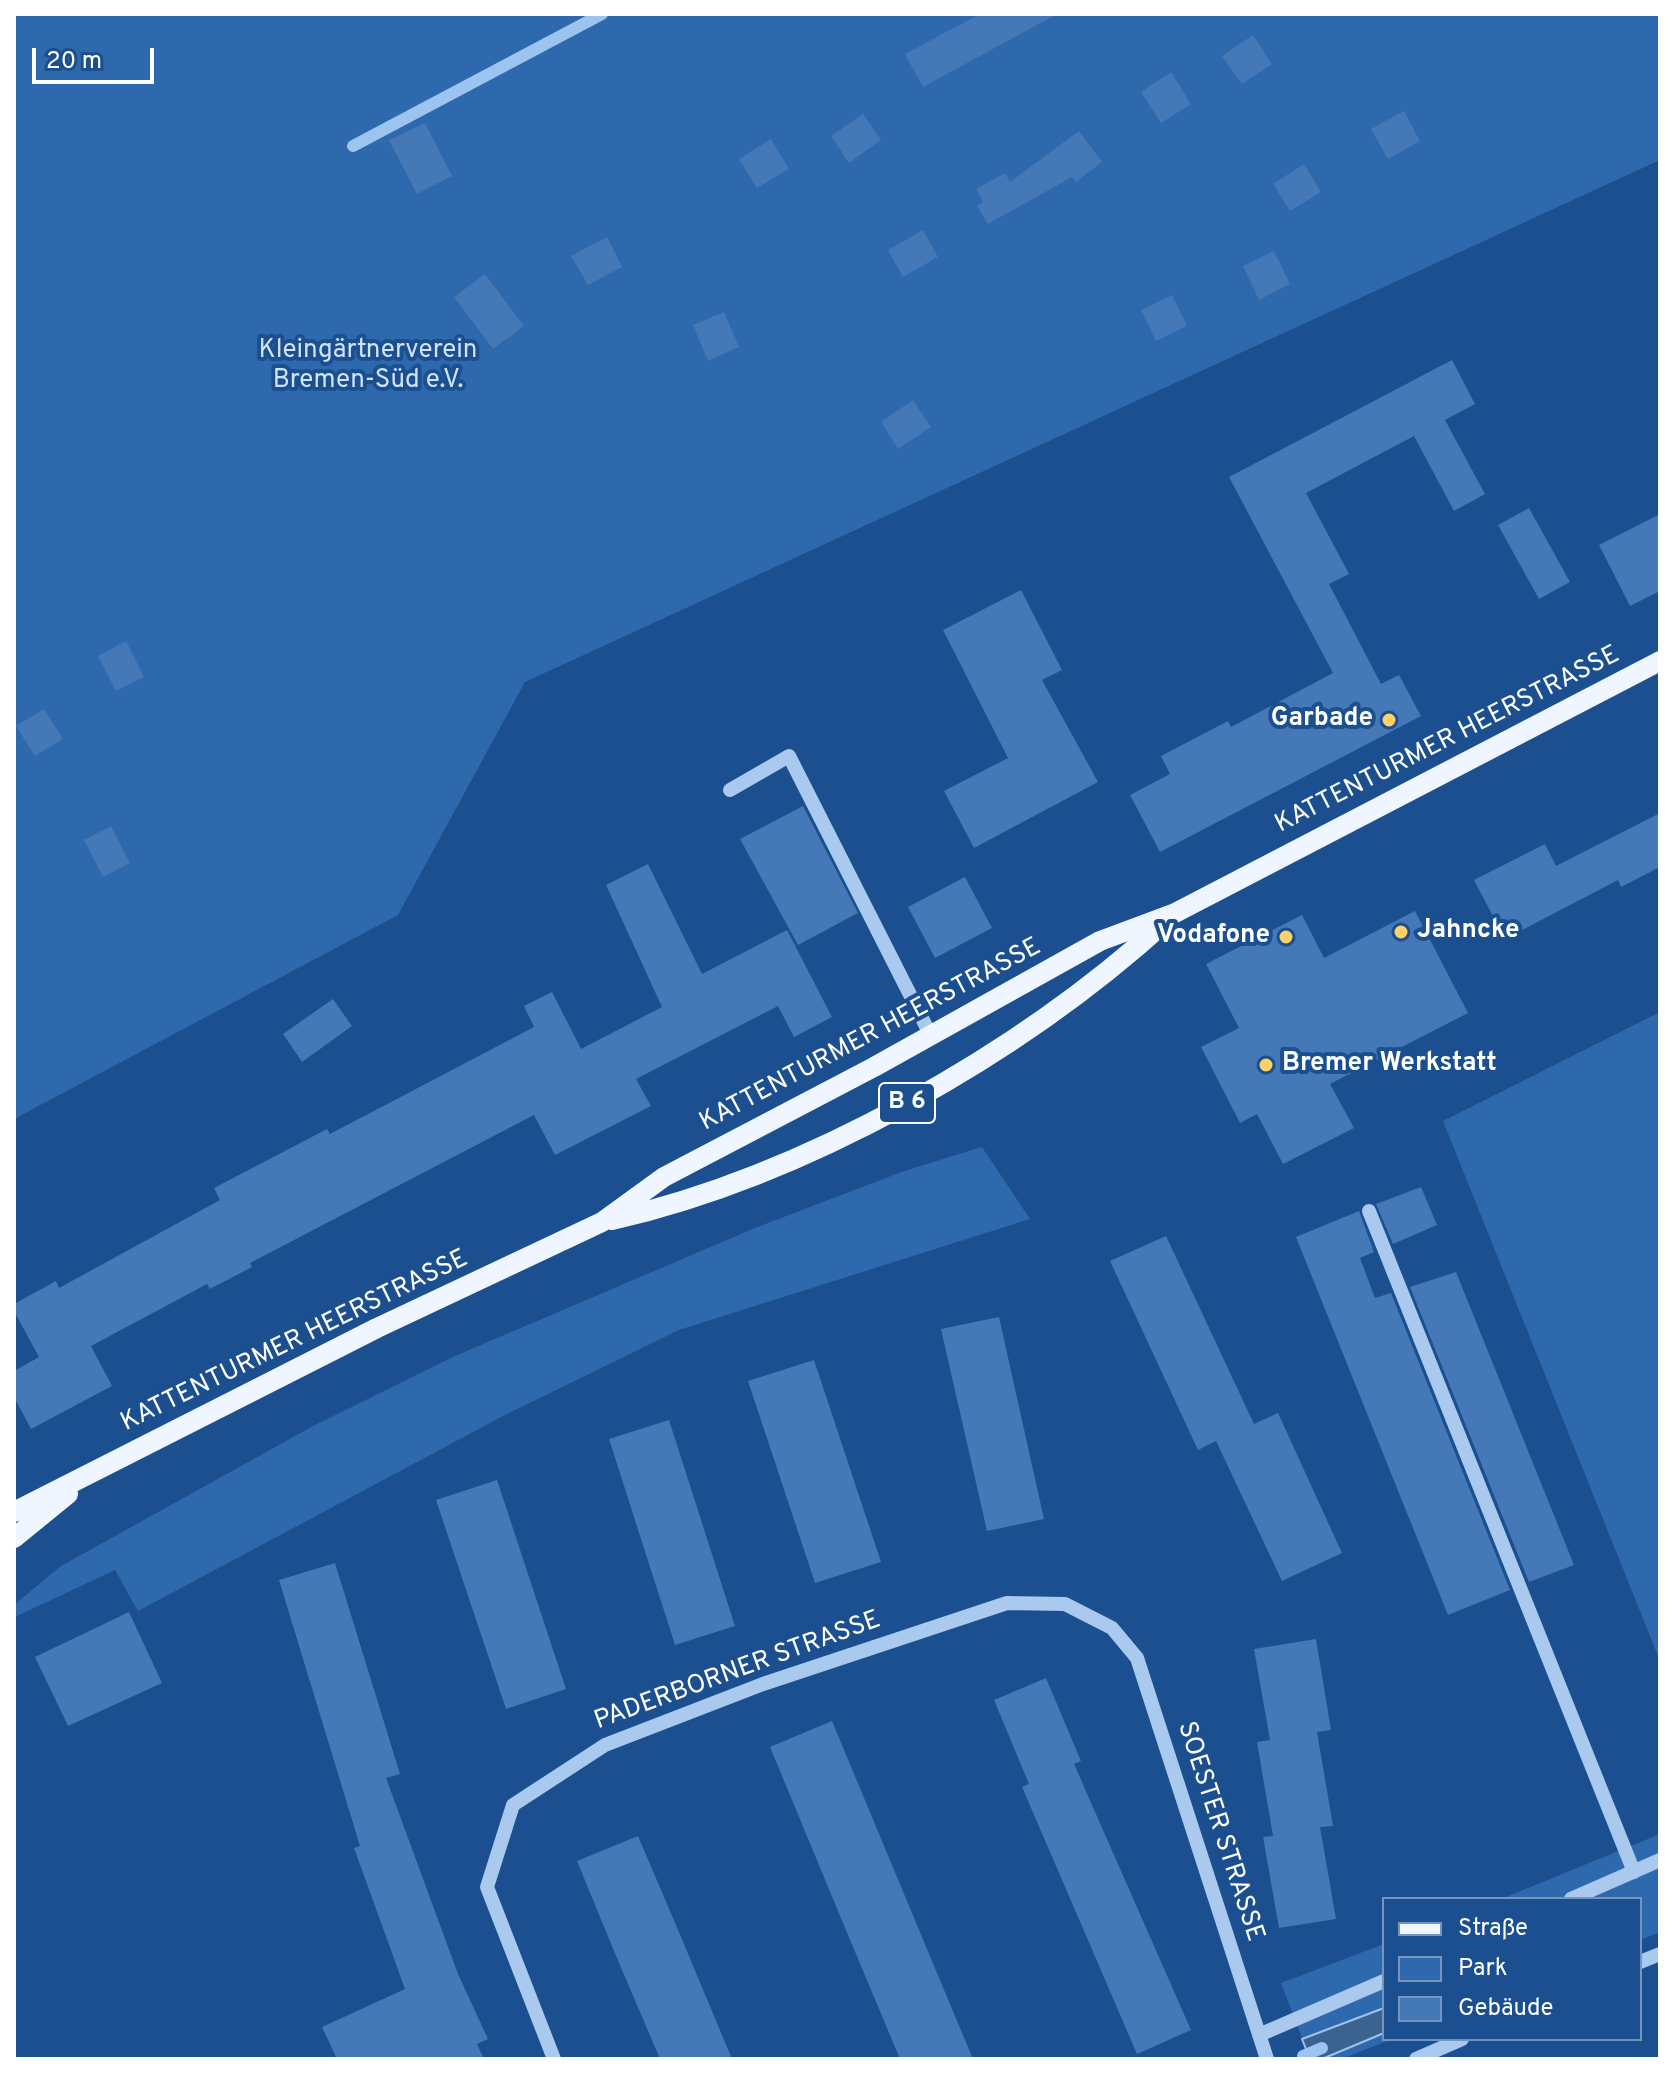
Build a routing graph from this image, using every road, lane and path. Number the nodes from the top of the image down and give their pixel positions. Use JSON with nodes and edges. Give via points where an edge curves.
{"nodes":[{"id":1,"x":1660,"y":661,"type":"edge"},
{"id":2,"x":730,"y":790,"type":"dead end"},
{"id":3,"x":1175,"y":913,"type":"junction"},
{"id":4,"x":930,"y":1034,"type":"junction"},
{"id":5,"x":1369,"y":1211,"type":"dead end"},
{"id":6,"x":602,"y":1222,"type":"junction"},
{"id":7,"x":99,"y":1469,"type":"junction"},
{"id":8,"x":14,"y":1512,"type":"edge"},
{"id":9,"x":14,"y":1538,"type":"edge"},
{"id":10,"x":1112,"y":1628,"type":"joint"},
{"id":11,"x":1660,"y":1860,"type":"edge"},
{"id":12,"x":1634,"y":1872,"type":"junction"},
{"id":13,"x":1576,"y":1897,"type":"edge"},
{"id":14,"x":1382,"y":1982,"type":"edge"},
{"id":15,"x":1259,"y":2035,"type":"junction"},
{"id":16,"x":1457,"y":2041,"type":"edge"},
{"id":17,"x":554,"y":2059,"type":"edge"},
{"id":18,"x":1267,"y":2059,"type":"edge"},
{"id":19,"x":1416,"y":2059,"type":"edge"}],
"edges":[{"from":1,"to":3,"type":"main road","name":"KATTENTURMER HEERSTRASSE","number":"B 6"},
{"from":2,"to":4,"type":"street","via":[[789,756]]},
{"from":3,"to":4,"type":"main road","name":"KATTENTURMER HEERSTRASSE","number":"B 6","via":[[1100,941]]},
{"from":3,"to":6,"type":"main road","name":"KATTENTURMER HEERSTRASSE","number":"B 6","via":[[1114,968],[933,1090],[830,1141],[680,1204]]},
{"from":4,"to":6,"type":"main road","name":"KATTENTURMER HEERSTRASSE","number":"B 6","via":[[664,1177]]},
{"from":5,"to":12,"type":"street"},
{"from":6,"to":7,"type":"main road","name":"KATTENTURMER HEERSTRASSE","number":"B 6","via":[[377,1328]]},
{"from":7,"to":8,"type":"main road","name":"KATTENTURMER HEERSTRASSE","number":"B 6"},
{"from":7,"to":9,"type":"main road","name":"KATTENTURMER HEERSTRASSE","number":"B 6"},
{"from":10,"to":15,"type":"street","name":"SOESTER STRASSE","via":[[1137,1658]]},
{"from":10,"to":17,"type":"street","name":"PADERBORNER STRASSE","via":[[1065,1604],[1007,1603],[763,1684],[605,1745],[513,1805],[487,1887]]},
{"from":11,"to":12,"type":"street"},
{"from":12,"to":13,"type":"street"},
{"from":14,"to":15,"type":"street"},
{"from":15,"to":18,"type":"street","name":"SOESTER STRASSE"},
{"from":16,"to":19,"type":"street"}]}
